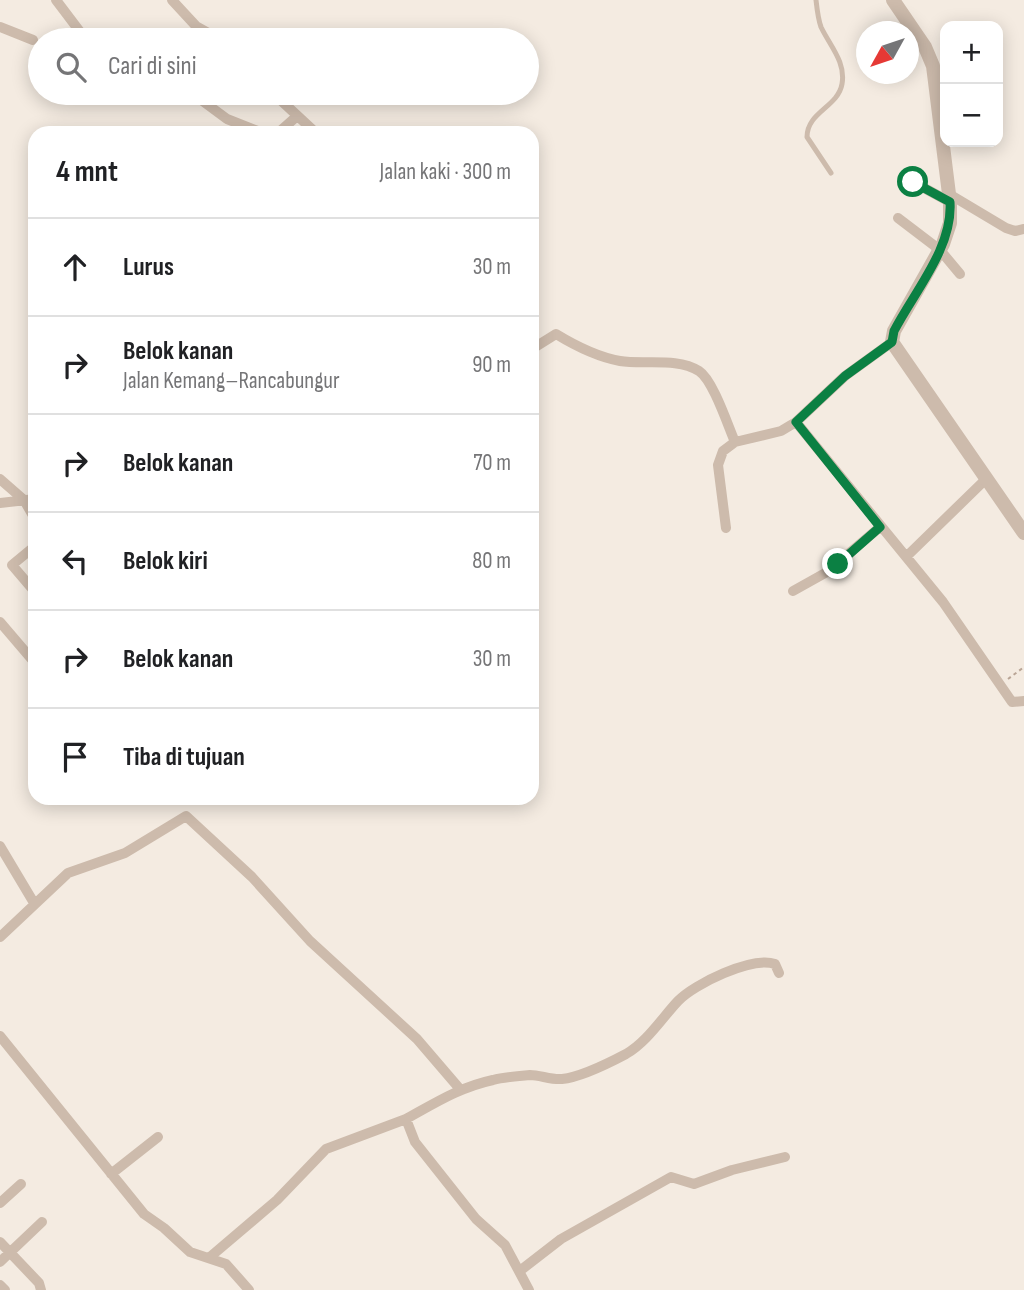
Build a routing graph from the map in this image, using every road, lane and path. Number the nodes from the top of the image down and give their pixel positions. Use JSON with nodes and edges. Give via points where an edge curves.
{"nodes":[{"id":1,"x":56,"y":0,"type":"edge"},
{"id":2,"x":172,"y":0,"type":"edge"},
{"id":3,"x":816,"y":0,"type":"edge"},
{"id":4,"x":893,"y":0,"type":"edge"},
{"id":5,"x":0,"y":27,"type":"edge"},
{"id":6,"x":77,"y":28,"type":"edge"},
{"id":7,"x":200,"y":28,"type":"edge"},
{"id":8,"x":28,"y":38,"type":"edge"},
{"id":9,"x":208,"y":105,"type":"edge"},
{"id":10,"x":284,"y":105,"type":"edge"},
{"id":11,"x":296,"y":117,"type":"junction"},
{"id":12,"x":245,"y":126,"type":"edge"},
{"id":13,"x":286,"y":126,"type":"edge"},
{"id":14,"x":307,"y":126,"type":"edge"},
{"id":15,"x":831,"y":173,"type":"dead end"},
{"id":16,"x":913,"y":182,"type":"dead end"},
{"id":17,"x":950,"y":198,"type":"junction"},
{"id":18,"x":898,"y":218,"type":"dead end"},
{"id":19,"x":1024,"y":229,"type":"edge"},
{"id":20,"x":940,"y":250,"type":"junction"},
{"id":21,"x":961,"y":274,"type":"dead end"},
{"id":22,"x":892,"y":342,"type":"junction"},
{"id":23,"x":539,"y":344,"type":"edge"},
{"id":24,"x":796,"y":422,"type":"junction"},
{"id":25,"x":735,"y":442,"type":"junction"},
{"id":26,"x":0,"y":479,"type":"edge"},
{"id":27,"x":985,"y":480,"type":"junction"},
{"id":28,"x":28,"y":499,"type":"edge"},
{"id":29,"x":28,"y":500,"type":"edge"},
{"id":30,"x":0,"y":503,"type":"edge"},
{"id":31,"x":726,"y":527,"type":"dead end"},
{"id":32,"x":880,"y":527,"type":"junction"},
{"id":33,"x":1024,"y":533,"type":"edge"},
{"id":34,"x":28,"y":552,"type":"edge"},
{"id":35,"x":906,"y":556,"type":"junction"},
{"id":36,"x":12,"y":565,"type":"junction"},
{"id":37,"x":0,"y":571,"type":"edge"},
{"id":38,"x":28,"y":584,"type":"edge"},
{"id":39,"x":793,"y":591,"type":"dead end"},
{"id":40,"x":0,"y":622,"type":"edge"},
{"id":41,"x":28,"y":655,"type":"edge"},
{"id":42,"x":1024,"y":667,"type":"edge"},
{"id":43,"x":1000,"y":685,"type":"junction"},
{"id":44,"x":1024,"y":701,"type":"edge"},
{"id":45,"x":0,"y":846,"type":"edge"},
{"id":46,"x":34,"y":903,"type":"junction"},
{"id":47,"x":0,"y":937,"type":"edge"},
{"id":48,"x":779,"y":973,"type":"dead end"},
{"id":49,"x":0,"y":1035,"type":"edge"},
{"id":50,"x":459,"y":1088,"type":"junction"},
{"id":51,"x":406,"y":1119,"type":"junction"},
{"id":52,"x":158,"y":1137,"type":"dead end"},
{"id":53,"x":785,"y":1157,"type":"dead end"},
{"id":54,"x":111,"y":1174,"type":"junction"},
{"id":55,"x":21,"y":1184,"type":"dead end"},
{"id":56,"x":0,"y":1203,"type":"edge"},
{"id":57,"x":42,"y":1222,"type":"dead end"},
{"id":58,"x":0,"y":1242,"type":"edge"},
{"id":59,"x":10,"y":1252,"type":"junction"},
{"id":60,"x":210,"y":1257,"type":"junction"},
{"id":61,"x":0,"y":1262,"type":"edge"},
{"id":62,"x":521,"y":1270,"type":"junction"},
{"id":63,"x":0,"y":1285,"type":"edge"},
{"id":64,"x":5,"y":1290,"type":"edge"},
{"id":65,"x":41,"y":1290,"type":"edge"},
{"id":66,"x":249,"y":1290,"type":"edge"},
{"id":67,"x":530,"y":1290,"type":"edge"}],
"edges":[{"from":1,"to":6,"type":"street"},
{"from":2,"to":7,"type":"street"},
{"from":3,"to":15,"type":"lane","via":[[843,81],[837,95],[810,121],[807,137]]},
{"from":4,"to":17,"type":"street","via":[[933,66]]},
{"from":5,"to":8,"type":"street"},
{"from":9,"to":12,"type":"street"},
{"from":10,"to":11,"type":"street"},
{"from":11,"to":13,"type":"street"},
{"from":11,"to":14,"type":"street"},
{"from":16,"to":17,"type":"street"},
{"from":17,"to":19,"type":"street","via":[[1006,228]]},
{"from":17,"to":20,"type":"street","via":[[949,229]]},
{"from":18,"to":20,"type":"street"},
{"from":20,"to":21,"type":"street"},
{"from":20,"to":22,"type":"street"},
{"from":22,"to":24,"type":"street","via":[[845,376]]},
{"from":22,"to":27,"type":"street"},
{"from":23,"to":25,"type":"street","via":[[555,334],[618,361],[670,363],[698,370],[709,382]]},
{"from":24,"to":25,"type":"street","via":[[780,431]]},
{"from":24,"to":32,"type":"street"},
{"from":25,"to":31,"type":"street","via":[[719,458]]},
{"from":26,"to":28,"type":"street"},
{"from":27,"to":33,"type":"street"},
{"from":27,"to":35,"type":"street"},
{"from":29,"to":30,"type":"street"},
{"from":32,"to":35,"type":"street"},
{"from":32,"to":39,"type":"street","via":[[827,572]]},
{"from":34,"to":36,"type":"street"},
{"from":35,"to":43,"type":"street"},
{"from":36,"to":37,"type":"street"},
{"from":36,"to":38,"type":"street"},
{"from":40,"to":41,"type":"street"},
{"from":42,"to":43,"type":"path"},
{"from":43,"to":44,"type":"street","via":[[1012,702]]},
{"from":45,"to":46,"type":"street"},
{"from":46,"to":47,"type":"street"},
{"from":46,"to":50,"type":"street","via":[[68,873],[125,853],[186,816],[416,1039]]},
{"from":48,"to":50,"type":"street","via":[[775,964],[768,962],[733,968],[685,995],[643,1042],[627,1053],[575,1075],[495,1079]]},
{"from":49,"to":54,"type":"street"},
{"from":50,"to":51,"type":"street"},
{"from":51,"to":60,"type":"street","via":[[326,1149],[277,1200]]},
{"from":51,"to":62,"type":"street","via":[[415,1142],[476,1219],[505,1245]]},
{"from":52,"to":54,"type":"street"},
{"from":53,"to":62,"type":"street","via":[[694,1184],[671,1177],[561,1239]]},
{"from":54,"to":60,"type":"street","via":[[144,1214],[190,1252]]},
{"from":55,"to":56,"type":"street"},
{"from":57,"to":59,"type":"street"},
{"from":58,"to":59,"type":"street"},
{"from":59,"to":61,"type":"street"},
{"from":59,"to":65,"type":"street"},
{"from":60,"to":66,"type":"street","via":[[226,1264]]},
{"from":62,"to":67,"type":"street"},
{"from":63,"to":64,"type":"street"}]}
